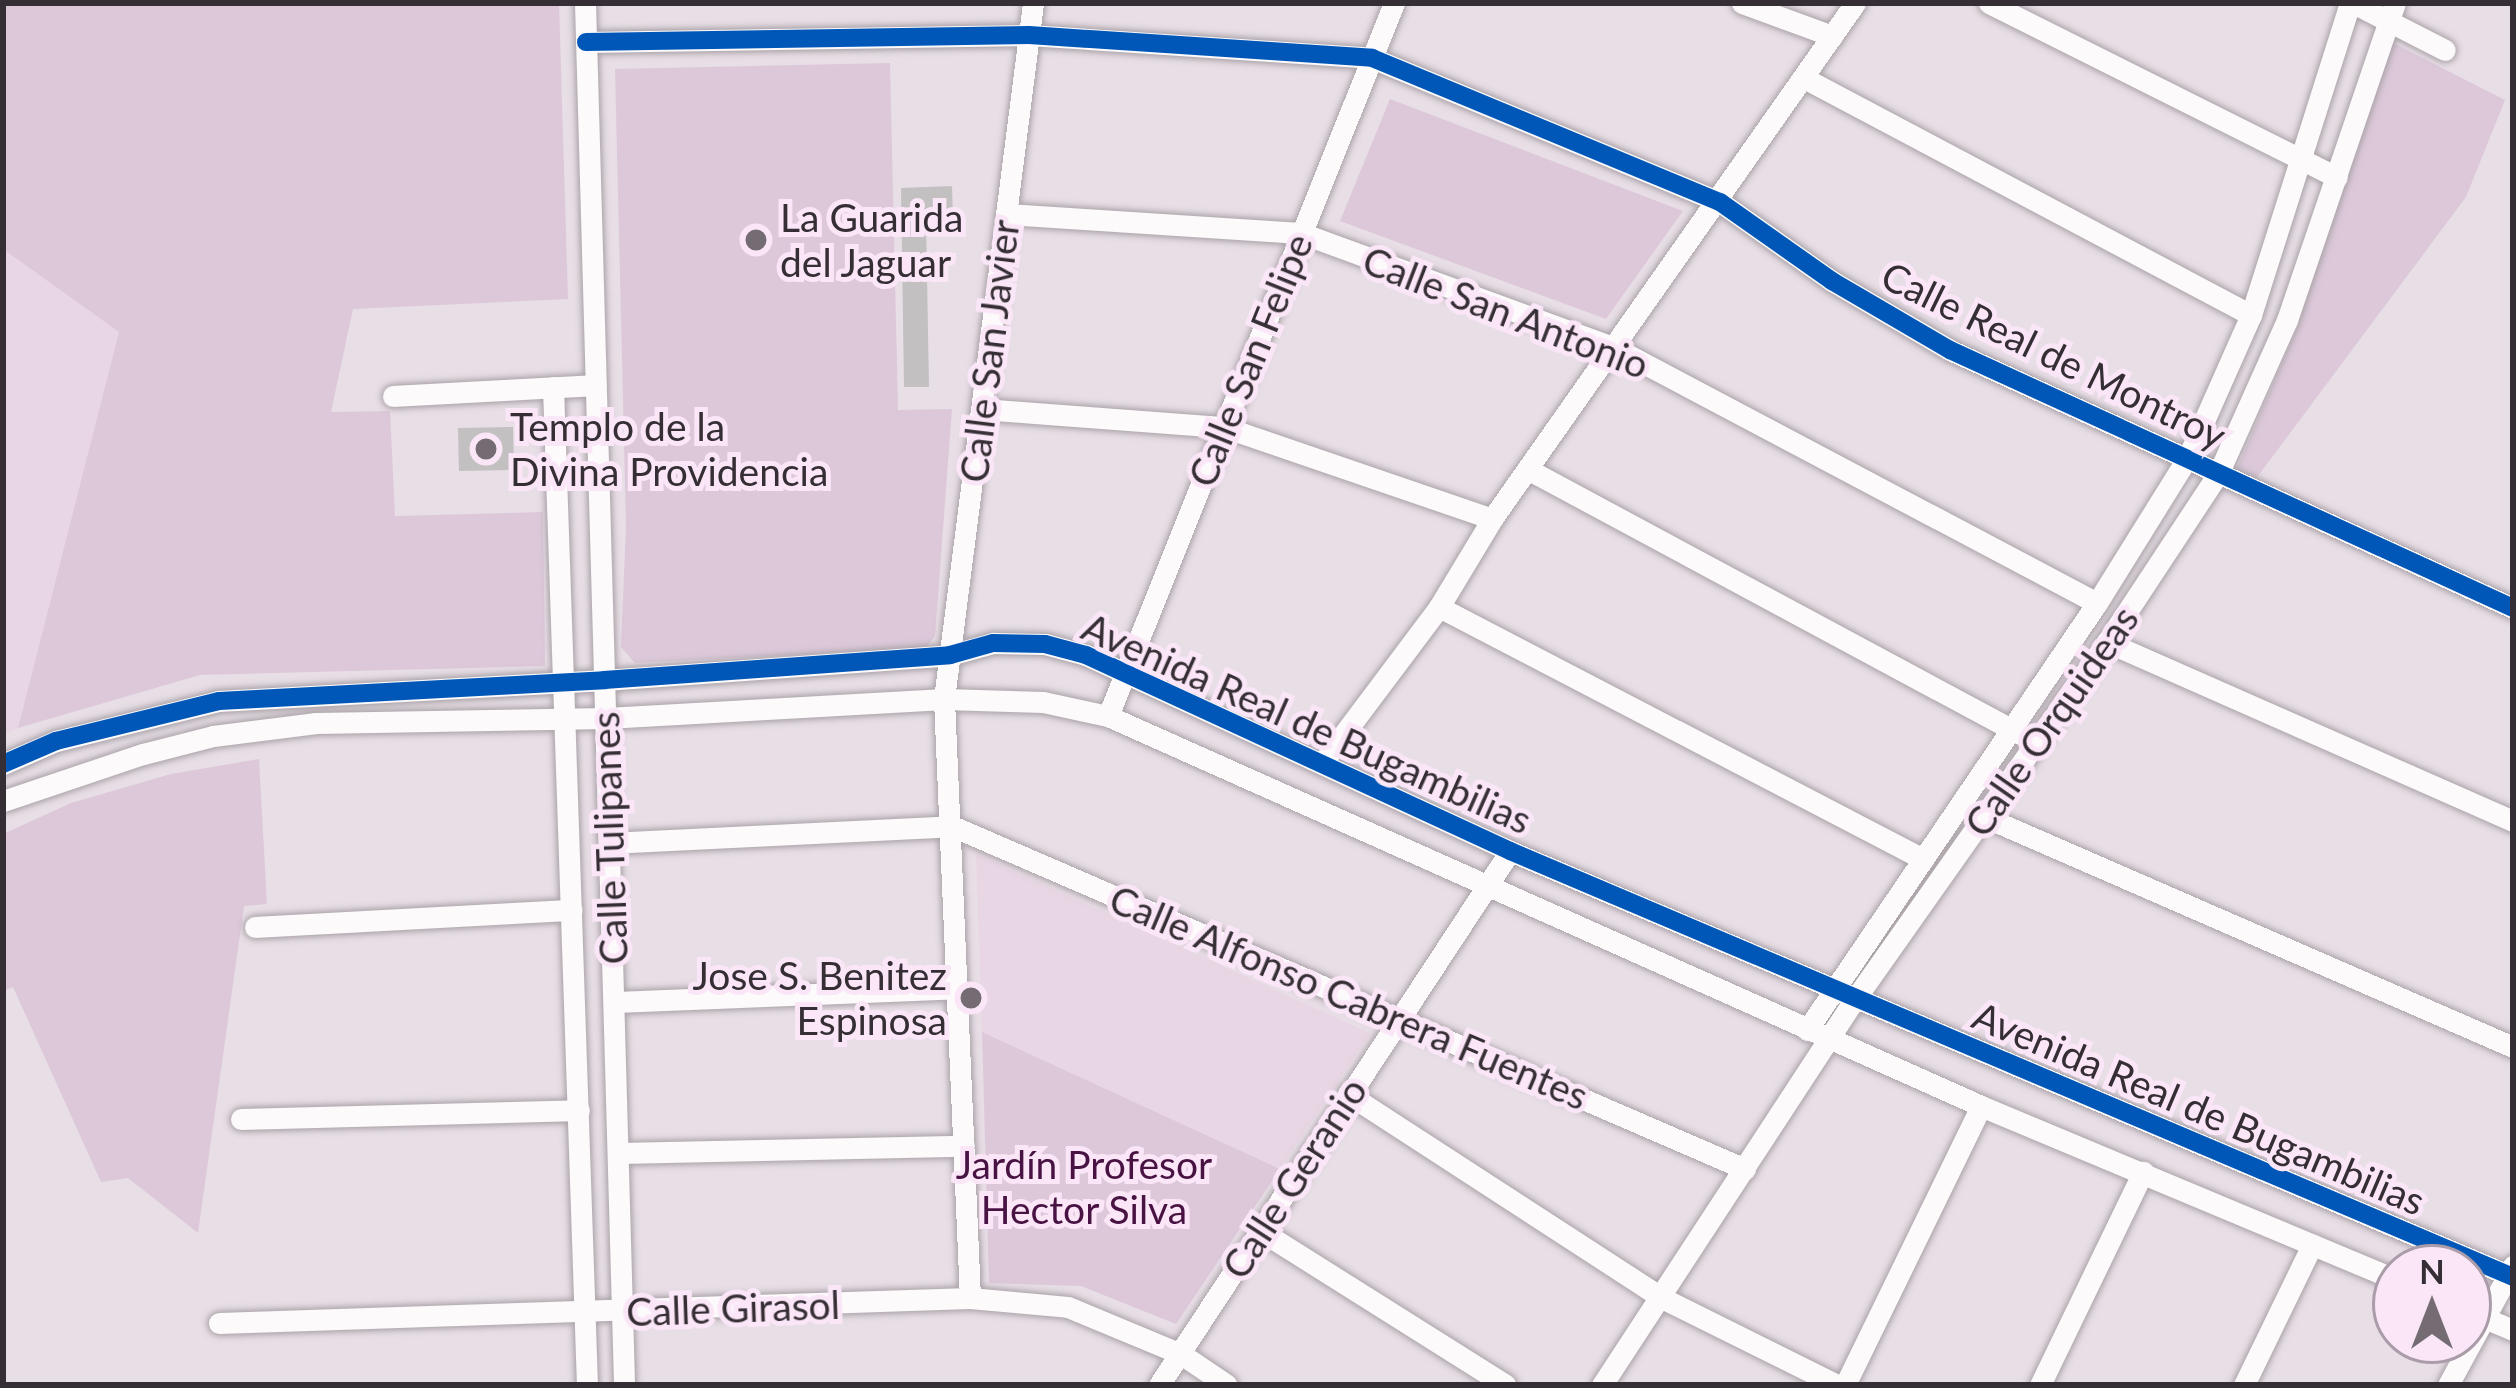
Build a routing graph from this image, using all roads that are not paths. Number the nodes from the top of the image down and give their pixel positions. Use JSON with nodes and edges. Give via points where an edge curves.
{"nodes":[{"id":1,"x":585,"y":3,"type":"edge"},
{"id":2,"x":1033,"y":3,"type":"edge"},
{"id":3,"x":1394,"y":3,"type":"edge"},
{"id":4,"x":1742,"y":3,"type":"edge"},
{"id":5,"x":1855,"y":3,"type":"edge"},
{"id":6,"x":1989,"y":3,"type":"edge"},
{"id":7,"x":2352,"y":3,"type":"edge"},
{"id":8,"x":2391,"y":11,"type":"edge"},
{"id":9,"x":1029,"y":35,"type":"junction"},
{"id":10,"x":1832,"y":36,"type":"junction"},
{"id":11,"x":586,"y":42,"type":"junction"},
{"id":12,"x":2445,"y":50,"type":"dead end"},
{"id":13,"x":1372,"y":58,"type":"junction"},
{"id":14,"x":1804,"y":79,"type":"junction"},
{"id":15,"x":2302,"y":160,"type":"junction"},
{"id":16,"x":2337,"y":177,"type":"junction"},
{"id":17,"x":1720,"y":202,"type":"junction"},
{"id":18,"x":1006,"y":214,"type":"junction"},
{"id":19,"x":1301,"y":233,"type":"junction"},
{"id":20,"x":2251,"y":315,"type":"junction"},
{"id":21,"x":1615,"y":348,"type":"junction"},
{"id":22,"x":596,"y":385,"type":"junction"},
{"id":23,"x":553,"y":387,"type":"junction"},
{"id":24,"x":393,"y":396,"type":"dead end"},
{"id":25,"x":982,"y":409,"type":"junction"},
{"id":26,"x":1224,"y":427,"type":"junction"},
{"id":27,"x":2188,"y":457,"type":"junction"},
{"id":28,"x":1531,"y":471,"type":"junction"},
{"id":29,"x":2219,"y":472,"type":"junction"},
{"id":30,"x":1492,"y":519,"type":"junction"},
{"id":31,"x":2097,"y":602,"type":"junction"},
{"id":32,"x":1438,"y":607,"type":"junction"},
{"id":33,"x":2513,"y":608,"type":"edge"},
{"id":34,"x":2107,"y":642,"type":"junction"},
{"id":35,"x":950,"y":656,"type":"junction"},
{"id":36,"x":1124,"y":675,"type":"junction"},
{"id":37,"x":604,"y":680,"type":"junction"},
{"id":38,"x":564,"y":682,"type":"junction"},
{"id":39,"x":297,"y":695,"type":"junction"},
{"id":40,"x":944,"y":699,"type":"junction"},
{"id":41,"x":1108,"y":716,"type":"junction"},
{"id":42,"x":606,"y":718,"type":"junction"},
{"id":43,"x":565,"y":719,"type":"junction"},
{"id":44,"x":292,"y":726,"type":"junction"},
{"id":45,"x":2009,"y":728,"type":"junction"},
{"id":46,"x":2036,"y":743,"type":"junction"},
{"id":47,"x":1322,"y":763,"type":"junction"},
{"id":48,"x":3,"y":764,"type":"edge"},
{"id":49,"x":3,"y":801,"type":"edge"},
{"id":50,"x":1985,"y":817,"type":"junction"},
{"id":51,"x":2513,"y":821,"type":"edge"},
{"id":52,"x":952,"y":826,"type":"junction"},
{"id":53,"x":609,"y":843,"type":"junction"},
{"id":54,"x":1510,"y":851,"type":"junction"},
{"id":55,"x":1923,"y":859,"type":"junction"},
{"id":56,"x":1486,"y":889,"type":"junction"},
{"id":57,"x":572,"y":910,"type":"junction"},
{"id":58,"x":255,"y":927,"type":"dead end"},
{"id":59,"x":1831,"y":987,"type":"junction"},
{"id":60,"x":959,"y":988,"type":"junction"},
{"id":61,"x":1855,"y":999,"type":"junction"},
{"id":62,"x":614,"y":1002,"type":"junction"},
{"id":63,"x":1396,"y":1016,"type":"junction"},
{"id":64,"x":1807,"y":1030,"type":"junction"},
{"id":65,"x":1831,"y":1040,"type":"junction"},
{"id":66,"x":2513,"y":1046,"type":"edge"},
{"id":67,"x":1348,"y":1094,"type":"junction"},
{"id":68,"x":1981,"y":1106,"type":"junction"},
{"id":69,"x":579,"y":1110,"type":"junction"},
{"id":70,"x":241,"y":1119,"type":"dead end"},
{"id":71,"x":964,"y":1146,"type":"junction"},
{"id":72,"x":618,"y":1154,"type":"junction"},
{"id":73,"x":1745,"y":1169,"type":"junction"},
{"id":74,"x":2143,"y":1172,"type":"junction"},
{"id":75,"x":1262,"y":1231,"type":"junction"},
{"id":76,"x":2312,"y":1244,"type":"junction"},
{"id":77,"x":2372,"y":1270,"type":"edge"},
{"id":78,"x":2511,"y":1272,"type":"edge"},
{"id":79,"x":970,"y":1298,"type":"junction"},
{"id":80,"x":1660,"y":1298,"type":"junction"},
{"id":81,"x":622,"y":1312,"type":"junction"},
{"id":82,"x":585,"y":1313,"type":"junction"},
{"id":83,"x":219,"y":1324,"type":"dead end"},
{"id":84,"x":1180,"y":1354,"type":"junction"},
{"id":85,"x":587,"y":1385,"type":"edge"},
{"id":86,"x":624,"y":1385,"type":"edge"},
{"id":87,"x":1159,"y":1385,"type":"edge"},
{"id":88,"x":1227,"y":1385,"type":"edge"},
{"id":89,"x":1506,"y":1385,"type":"edge"},
{"id":90,"x":1602,"y":1385,"type":"edge"},
{"id":91,"x":1841,"y":1385,"type":"edge"},
{"id":92,"x":2040,"y":1385,"type":"edge"},
{"id":93,"x":2244,"y":1385,"type":"edge"}],
"edges":[{"from":1,"to":11,"type":"street","name":"Calle Tulipanes"},
{"from":2,"to":9,"type":"street","name":"Calle San Javier"},
{"from":3,"to":13,"type":"street","name":"Calle San Felipe"},
{"from":4,"to":10,"type":"street"},
{"from":5,"to":10,"type":"street"},
{"from":6,"to":15,"type":"street"},
{"from":7,"to":8,"type":"street"},
{"from":7,"to":15,"type":"street","name":"Calle Orquideas"},
{"from":8,"to":12,"type":"street"},
{"from":8,"to":16,"type":"street","name":"Calle Orquideas"},
{"from":9,"to":11,"type":"street","name":"Calle Real de Montroy"},
{"from":9,"to":13,"type":"street","name":"Calle Real de Montroy"},
{"from":9,"to":18,"type":"street","name":"Calle San Javier"},
{"from":10,"to":14,"type":"street"},
{"from":11,"to":22,"type":"street","name":"Calle Tulipanes"},
{"from":13,"to":17,"type":"street","name":"Calle Real de Montroy"},
{"from":13,"to":19,"type":"street","name":"Calle San Felipe"},
{"from":14,"to":17,"type":"street"},
{"from":14,"to":20,"type":"street"},
{"from":15,"to":16,"type":"street"},
{"from":15,"to":20,"type":"street","name":"Calle Orquideas"},
{"from":16,"to":29,"type":"street","name":"Calle Orquideas","via":[[2288,320]]},
{"from":17,"to":21,"type":"street"},
{"from":17,"to":27,"type":"street","name":"Calle Real de Montroy","via":[[1950,350]]},
{"from":18,"to":19,"type":"street","name":"Calle San Antonio"},
{"from":18,"to":25,"type":"street","name":"Calle San Javier"},
{"from":19,"to":21,"type":"street","name":"Calle San Antonio"},
{"from":19,"to":26,"type":"street","name":"Calle San Felipe"},
{"from":20,"to":27,"type":"street","name":"Calle Orquideas"},
{"from":21,"to":28,"type":"street"},
{"from":21,"to":31,"type":"street","name":"Calle San Antonio"},
{"from":22,"to":23,"type":"street"},
{"from":22,"to":37,"type":"street","name":"Calle Tulipanes"},
{"from":23,"to":24,"type":"street"},
{"from":23,"to":38,"type":"street","name":"Calle Tulipanes"},
{"from":25,"to":26,"type":"street"},
{"from":25,"to":35,"type":"street","name":"Calle San Javier"},
{"from":26,"to":30,"type":"street"},
{"from":26,"to":36,"type":"street","name":"Calle San Felipe"},
{"from":27,"to":29,"type":"street","name":"Calle Real de Montroy"},
{"from":27,"to":31,"type":"street","name":"Calle Orquideas"},
{"from":28,"to":30,"type":"street"},
{"from":28,"to":45,"type":"street"},
{"from":29,"to":33,"type":"street","name":"Calle Real de Montroy"},
{"from":29,"to":34,"type":"street","name":"Calle Orquideas"},
{"from":30,"to":32,"type":"street"},
{"from":31,"to":45,"type":"street","name":"Calle Orquideas"},
{"from":32,"to":47,"type":"street"},
{"from":32,"to":55,"type":"street"},
{"from":34,"to":46,"type":"street","name":"Calle Orquideas"},
{"from":34,"to":51,"type":"street"},
{"from":35,"to":36,"type":"street","name":"Avenida Real de Bugambilias","via":[[993,643],[1045,644]]},
{"from":35,"to":37,"type":"street","name":"Avenida Real de Bugambilias"},
{"from":35,"to":40,"type":"street","name":"Calle San Javier"},
{"from":36,"to":41,"type":"street","name":"Calle San Felipe"},
{"from":36,"to":47,"type":"street","name":"Avenida Real de Bugambilias"},
{"from":37,"to":38,"type":"street","name":"Avenida Real de Bugambilias"},
{"from":37,"to":42,"type":"street","name":"Calle Tulipanes"},
{"from":38,"to":39,"type":"street","name":"Avenida Real de Bugambilias"},
{"from":38,"to":43,"type":"street","name":"Calle Tulipanes"},
{"from":39,"to":44,"type":"street"},
{"from":39,"to":48,"type":"street","name":"Avenida Real de Bugambilias","via":[[137,718]]},
{"from":40,"to":41,"type":"street","name":"Avenida Real de Bugambilias","via":[[1043,702]]},
{"from":40,"to":42,"type":"street","name":"Avenida Real de Bugambilias"},
{"from":40,"to":52,"type":"street","name":"Calle San Javier"},
{"from":41,"to":56,"type":"street","name":"Avenida Real de Bugambilias"},
{"from":42,"to":43,"type":"street","name":"Avenida Real de Bugambilias"},
{"from":42,"to":53,"type":"street","name":"Calle Tulipanes"},
{"from":43,"to":44,"type":"street","name":"Avenida Real de Bugambilias"},
{"from":43,"to":57,"type":"street","name":"Calle Tulipanes"},
{"from":44,"to":49,"type":"street","name":"Avenida Real de Bugambilias","via":[[143,754]]},
{"from":45,"to":46,"type":"street"},
{"from":45,"to":55,"type":"street","name":"Calle Orquideas"},
{"from":46,"to":50,"type":"street","name":"Calle Orquideas"},
{"from":47,"to":54,"type":"street","name":"Avenida Real de Bugambilias"},
{"from":50,"to":61,"type":"street","name":"Calle Orquideas"},
{"from":50,"to":66,"type":"street"},
{"from":52,"to":53,"type":"street"},
{"from":52,"to":60,"type":"street","name":"Calle San Javier"},
{"from":52,"to":63,"type":"street","name":"Calle Alfonso Cabrera Fuentes"},
{"from":53,"to":62,"type":"street","name":"Calle Tulipanes"},
{"from":54,"to":56,"type":"street","name":"Calle Geranio"},
{"from":54,"to":59,"type":"street","name":"Avenida Real de Bugambilias"},
{"from":55,"to":59,"type":"street","name":"Calle Orquideas"},
{"from":56,"to":63,"type":"street","name":"Calle Geranio"},
{"from":56,"to":64,"type":"street","name":"Avenida Real de Bugambilias"},
{"from":57,"to":58,"type":"street"},
{"from":57,"to":69,"type":"street","name":"Calle Tulipanes"},
{"from":59,"to":61,"type":"street","name":"Avenida Real de Bugambilias"},
{"from":59,"to":64,"type":"street","name":"Calle Orquideas"},
{"from":60,"to":62,"type":"street"},
{"from":60,"to":71,"type":"street","name":"Calle San Javier"},
{"from":61,"to":65,"type":"street","name":"Calle Orquideas"},
{"from":61,"to":78,"type":"street","name":"Avenida Real de Bugambilias"},
{"from":62,"to":72,"type":"street","name":"Calle Tulipanes"},
{"from":63,"to":67,"type":"street","name":"Calle Geranio"},
{"from":63,"to":73,"type":"street","name":"Calle Alfonso Cabrera Fuentes"},
{"from":64,"to":65,"type":"street","name":"Avenida Real de Bugambilias"},
{"from":65,"to":68,"type":"street","name":"Avenida Real de Bugambilias"},
{"from":65,"to":73,"type":"street","name":"Calle Orquideas"},
{"from":67,"to":75,"type":"street","name":"Calle Geranio"},
{"from":67,"to":80,"type":"street"},
{"from":68,"to":74,"type":"street","name":"Avenida Real de Bugambilias"},
{"from":68,"to":91,"type":"street"},
{"from":69,"to":70,"type":"street"},
{"from":69,"to":82,"type":"street","name":"Calle Tulipanes"},
{"from":71,"to":72,"type":"street"},
{"from":71,"to":79,"type":"street","name":"Calle San Javier"},
{"from":72,"to":81,"type":"street","name":"Calle Tulipanes"},
{"from":73,"to":80,"type":"street","name":"Calle Orquideas"},
{"from":74,"to":76,"type":"street","name":"Avenida Real de Bugambilias"},
{"from":74,"to":92,"type":"street"},
{"from":75,"to":84,"type":"street","name":"Calle Geranio"},
{"from":75,"to":89,"type":"street"},
{"from":76,"to":77,"type":"street","name":"Avenida Real de Bugambilias"},
{"from":76,"to":93,"type":"street"},
{"from":79,"to":81,"type":"street","name":"Calle Girasol"},
{"from":79,"to":84,"type":"street","name":"Calle Girasol","via":[[1069,1307]]},
{"from":80,"to":90,"type":"street","name":"Calle Orquideas"},
{"from":80,"to":91,"type":"street"},
{"from":81,"to":82,"type":"street","name":"Calle Girasol"},
{"from":81,"to":86,"type":"street","name":"Calle Tulipanes"},
{"from":82,"to":83,"type":"street","name":"Calle Girasol"},
{"from":82,"to":85,"type":"street","name":"Calle Tulipanes"},
{"from":84,"to":87,"type":"street","name":"Calle Geranio"},
{"from":84,"to":88,"type":"street","name":"Calle Girasol"}]}
